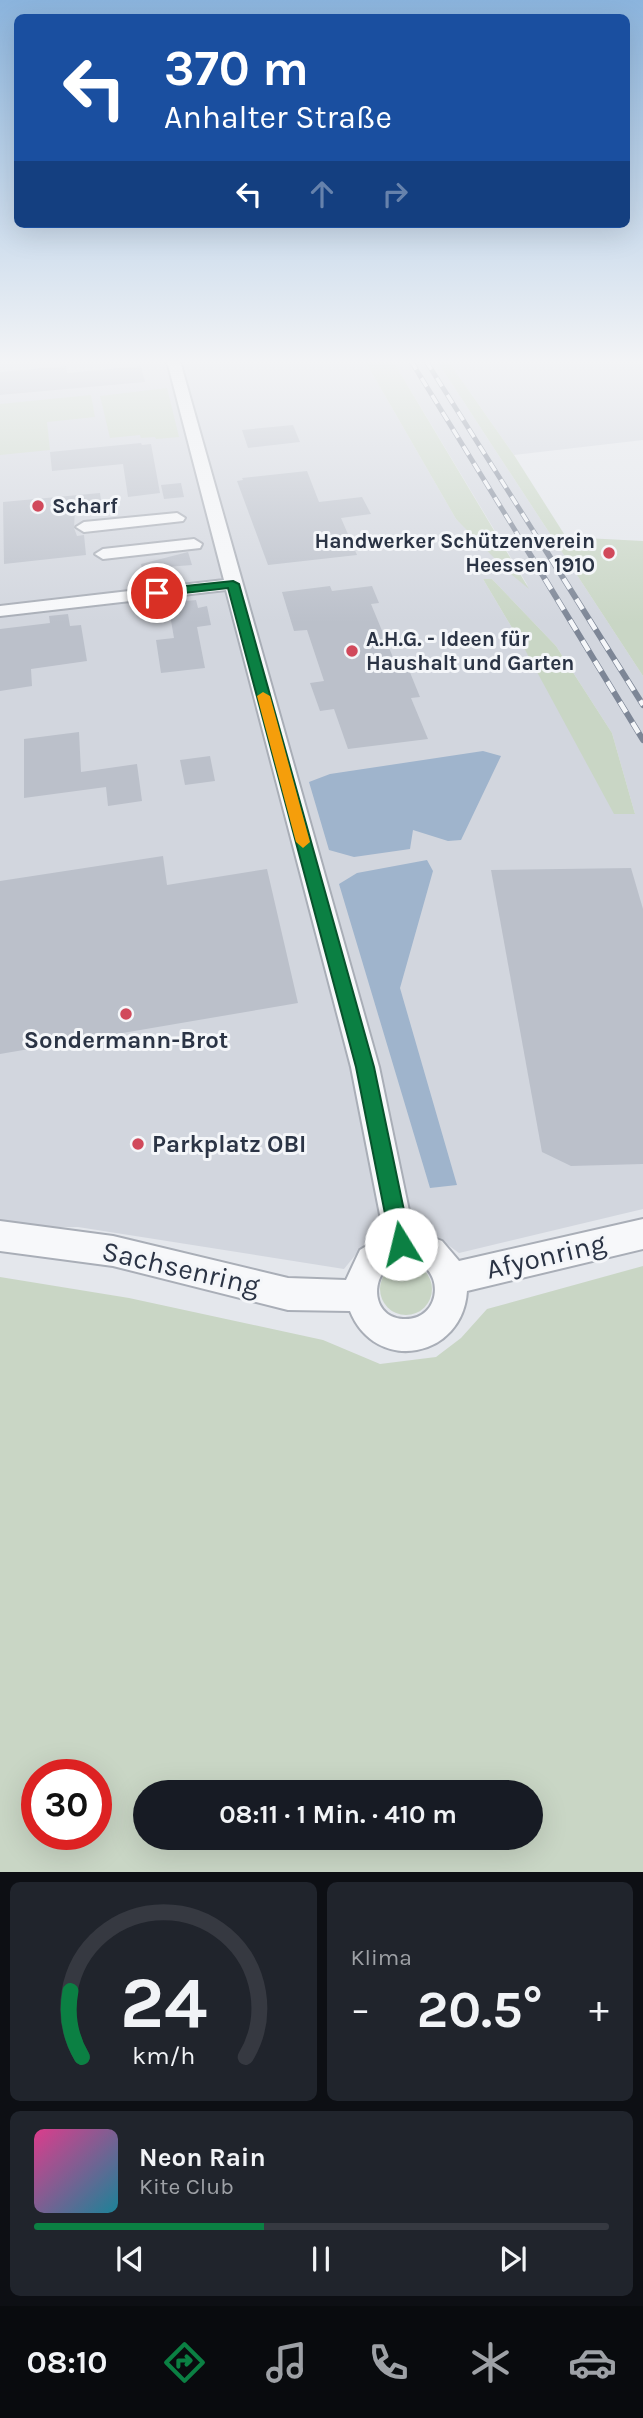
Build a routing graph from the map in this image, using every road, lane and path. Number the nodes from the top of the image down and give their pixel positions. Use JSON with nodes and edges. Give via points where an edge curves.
{"nodes":[{"id":1,"x":197,"y":448,"type":"edge"},
{"id":2,"x":177,"y":518,"type":"dead end"},
{"id":3,"x":194,"y":544,"type":"dead end"},
{"id":4,"x":103,"y":554,"type":"junction"},
{"id":5,"x":233,"y":584,"type":"junction"},
{"id":6,"x":108,"y":598,"type":"junction"},
{"id":7,"x":0,"y":611,"type":"edge"},
{"id":8,"x":643,"y":1234,"type":"edge"},
{"id":9,"x":0,"y":1236,"type":"edge"},
{"id":10,"x":401,"y":1244,"type":"junction"},
{"id":11,"x":450,"y":1279,"type":"junction"},
{"id":12,"x":361,"y":1296,"type":"junction"}],
"edges":[{"from":1,"to":5,"type":"street"},
{"from":2,"to":4,"type":"street","via":[[91,526]]},
{"from":3,"to":4,"type":"street"},
{"from":4,"to":6,"type":"street"},
{"from":5,"to":6,"type":"street"},
{"from":5,"to":10,"type":"street","via":[[365,1067]]},
{"from":6,"to":7,"type":"street"},
{"from":8,"to":11,"type":"street","name":"Afyonring"},
{"from":9,"to":12,"type":"street","name":"Sachsenring","via":[[113,1251],[288,1294]]},
{"from":10,"to":11,"type":"street","via":[[431,1253]]},
{"from":10,"to":12,"type":"street","via":[[389,1246],[370,1260]]},
{"from":11,"to":12,"type":"street","via":[[446,1314],[417,1335],[405,1336],[381,1327]]}]}
